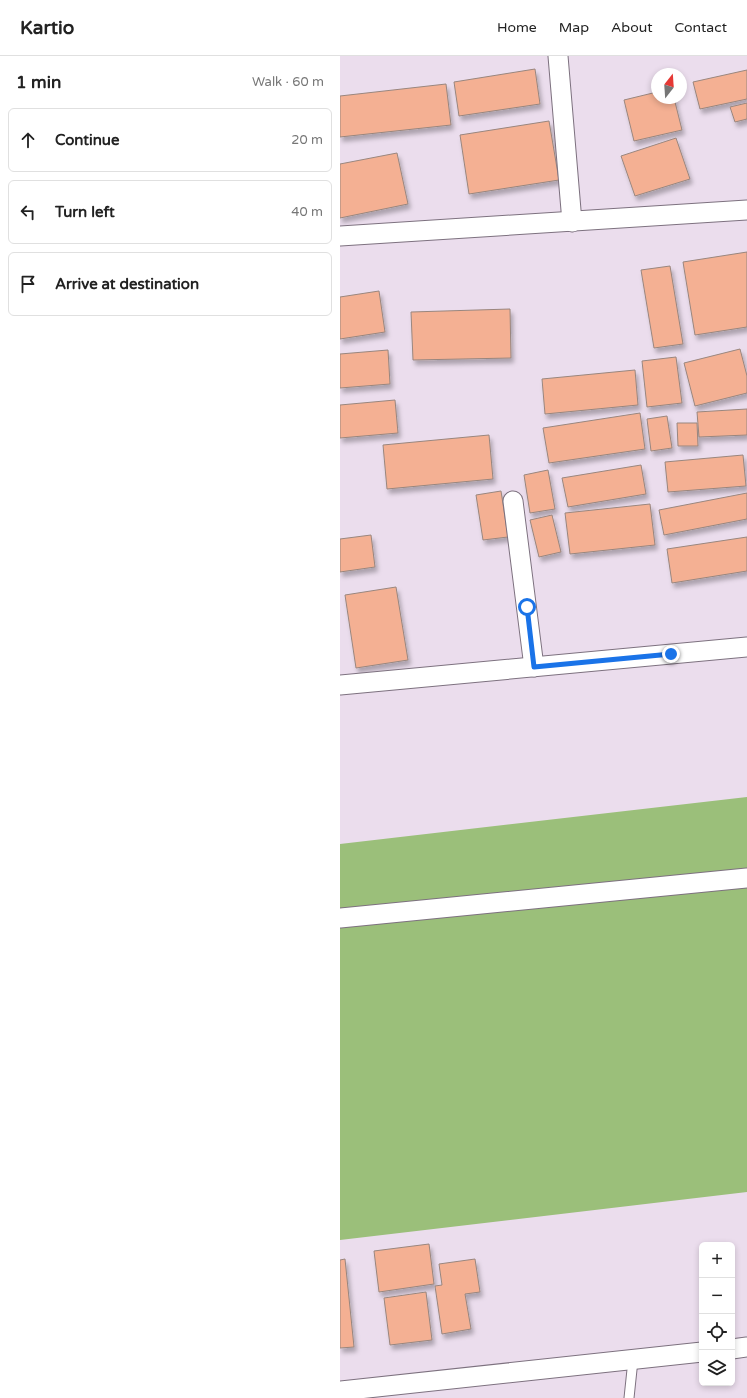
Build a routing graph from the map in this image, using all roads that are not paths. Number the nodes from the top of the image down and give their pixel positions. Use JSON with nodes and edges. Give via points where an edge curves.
{"nodes":[{"id":1,"x":558,"y":56,"type":"edge"},
{"id":2,"x":747,"y":210,"type":"edge"},
{"id":3,"x":572,"y":222,"type":"junction"},
{"id":4,"x":340,"y":236,"type":"edge"},
{"id":5,"x":514,"y":501,"type":"dead end"},
{"id":6,"x":747,"y":647,"type":"edge"},
{"id":7,"x":534,"y":667,"type":"junction"},
{"id":8,"x":340,"y":685,"type":"edge"},
{"id":9,"x":747,"y":878,"type":"edge"},
{"id":10,"x":340,"y":918,"type":"edge"},
{"id":11,"x":747,"y":1347,"type":"edge"},
{"id":12,"x":735,"y":1349,"type":"edge"},
{"id":13,"x":699,"y":1352,"type":"edge"},
{"id":14,"x":633,"y":1360,"type":"junction"},
{"id":15,"x":340,"y":1391,"type":"edge"},
{"id":16,"x":629,"y":1398,"type":"edge"}],
"edges":[{"from":1,"to":3,"type":"street"},
{"from":2,"to":3,"type":"street"},
{"from":3,"to":4,"type":"street"},
{"from":5,"to":7,"type":"street"},
{"from":6,"to":7,"type":"street"},
{"from":7,"to":8,"type":"street"},
{"from":9,"to":10,"type":"street"},
{"from":11,"to":12,"type":"street"},
{"from":13,"to":14,"type":"street"},
{"from":14,"to":15,"type":"street"},
{"from":14,"to":16,"type":"lane"}]}
